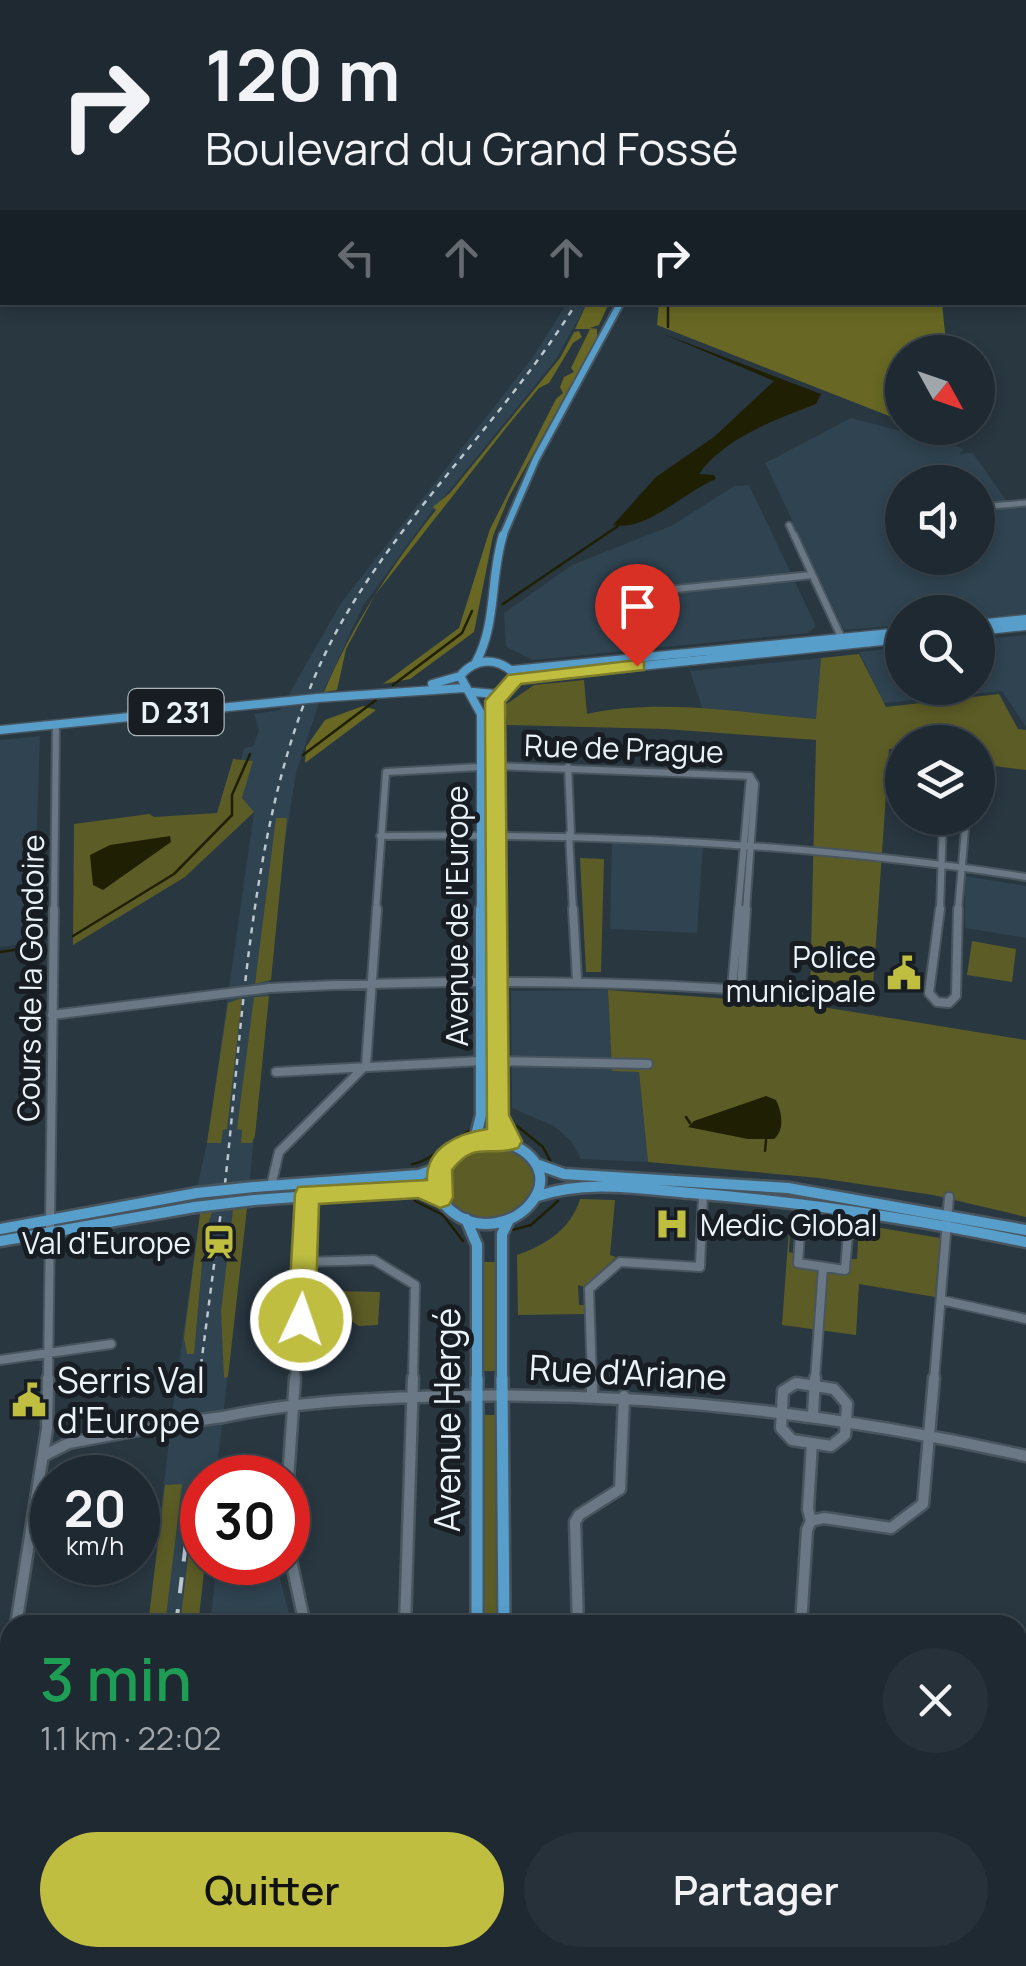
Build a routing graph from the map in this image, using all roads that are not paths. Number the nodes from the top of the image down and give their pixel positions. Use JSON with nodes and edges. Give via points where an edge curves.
{"nodes":[{"id":1,"x":619,"y":305,"type":"edge"},
{"id":2,"x":1026,"y":503,"type":"edge"},
{"id":3,"x":995,"y":506,"type":"edge"},
{"id":4,"x":789,"y":525,"type":"dead end"},
{"id":5,"x":812,"y":575,"type":"junction"},
{"id":6,"x":616,"y":595,"type":"dead end"},
{"id":7,"x":1026,"y":626,"type":"edge"},
{"id":8,"x":995,"y":627,"type":"edge"},
{"id":9,"x":995,"y":628,"type":"edge"},
{"id":10,"x":487,"y":634,"type":"junction"},
{"id":11,"x":885,"y":637,"type":"edge"},
{"id":12,"x":844,"y":641,"type":"junction"},
{"id":13,"x":496,"y":661,"type":"junction"},
{"id":14,"x":476,"y":662,"type":"junction"},
{"id":15,"x":514,"y":674,"type":"junction"},
{"id":16,"x":460,"y":676,"type":"junction"},
{"id":17,"x":400,"y":690,"type":"junction"},
{"id":18,"x":470,"y":690,"type":"junction"},
{"id":19,"x":502,"y":692,"type":"junction"},
{"id":20,"x":56,"y":725,"type":"junction"},
{"id":21,"x":0,"y":730,"type":"edge"},
{"id":22,"x":495,"y":766,"type":"junction"},
{"id":23,"x":476,"y":767,"type":"junction"},
{"id":24,"x":568,"y":767,"type":"junction"},
{"id":25,"x":480,"y":786,"type":"joint"},
{"id":26,"x":488,"y":833,"type":"junction"},
{"id":27,"x":570,"y":834,"type":"junction"},
{"id":28,"x":943,"y":835,"type":"edge"},
{"id":29,"x":964,"y":835,"type":"edge"},
{"id":30,"x":380,"y":836,"type":"junction"},
{"id":31,"x":748,"y":842,"type":"junction"},
{"id":32,"x":942,"y":864,"type":"junction"},
{"id":33,"x":960,"y":866,"type":"junction"},
{"id":34,"x":1026,"y":877,"type":"edge"},
{"id":35,"x":489,"y":979,"type":"junction"},
{"id":36,"x":576,"y":980,"type":"junction"},
{"id":37,"x":371,"y":982,"type":"junction"},
{"id":38,"x":737,"y":988,"type":"junction"},
{"id":39,"x":806,"y":996,"type":"dead end"},
{"id":40,"x":52,"y":1015,"type":"junction"},
{"id":41,"x":481,"y":1061,"type":"junction"},
{"id":42,"x":497,"y":1061,"type":"junction"},
{"id":43,"x":648,"y":1064,"type":"dead end"},
{"id":44,"x":366,"y":1065,"type":"junction"},
{"id":45,"x":276,"y":1072,"type":"dead end"},
{"id":46,"x":475,"y":1140,"type":"junction"},
{"id":47,"x":510,"y":1141,"type":"junction"},
{"id":48,"x":538,"y":1165,"type":"junction"},
{"id":49,"x":439,"y":1168,"type":"junction"},
{"id":50,"x":271,"y":1186,"type":"junction"},
{"id":51,"x":307,"y":1194,"type":"junction"},
{"id":52,"x":702,"y":1194,"type":"junction"},
{"id":53,"x":538,"y":1196,"type":"junction"},
{"id":54,"x":440,"y":1197,"type":"junction"},
{"id":55,"x":949,"y":1197,"type":"dead end"},
{"id":56,"x":802,"y":1204,"type":"junction"},
{"id":57,"x":850,"y":1210,"type":"junction"},
{"id":58,"x":466,"y":1219,"type":"junction"},
{"id":59,"x":509,"y":1220,"type":"junction"},
{"id":60,"x":948,"y":1220,"type":"junction"},
{"id":61,"x":48,"y":1225,"type":"junction"},
{"id":62,"x":0,"y":1229,"type":"edge"},
{"id":63,"x":1026,"y":1230,"type":"edge"},
{"id":64,"x":0,"y":1241,"type":"edge"},
{"id":65,"x":1026,"y":1242,"type":"edge"},
{"id":66,"x":305,"y":1262,"type":"junction"},
{"id":67,"x":822,"y":1267,"type":"junction"},
{"id":68,"x":941,"y":1300,"type":"junction"},
{"id":69,"x":1026,"y":1319,"type":"edge"},
{"id":70,"x":111,"y":1344,"type":"dead end"},
{"id":71,"x":47,"y":1353,"type":"junction"},
{"id":72,"x":0,"y":1360,"type":"edge"},
{"id":73,"x":815,"y":1386,"type":"junction"},
{"id":74,"x":502,"y":1394,"type":"junction"},
{"id":75,"x":592,"y":1394,"type":"junction"},
{"id":76,"x":477,"y":1395,"type":"junction"},
{"id":77,"x":624,"y":1396,"type":"junction"},
{"id":78,"x":411,"y":1398,"type":"junction"},
{"id":79,"x":294,"y":1406,"type":"junction"},
{"id":80,"x":782,"y":1410,"type":"junction"},
{"id":81,"x":814,"y":1414,"type":"junction"},
{"id":82,"x":846,"y":1419,"type":"junction"},
{"id":83,"x":46,"y":1434,"type":"junction"},
{"id":84,"x":929,"y":1434,"type":"junction"},
{"id":85,"x":69,"y":1443,"type":"junction"},
{"id":86,"x":812,"y":1443,"type":"junction"},
{"id":87,"x":44,"y":1455,"type":"edge"},
{"id":88,"x":46,"y":1455,"type":"edge"},
{"id":89,"x":289,"y":1455,"type":"edge"},
{"id":90,"x":1026,"y":1456,"type":"edge"},
{"id":91,"x":811,"y":1521,"type":"junction"},
{"id":92,"x":30,"y":1540,"type":"edge"},
{"id":93,"x":296,"y":1585,"type":"edge"},
{"id":94,"x":18,"y":1615,"type":"edge"},
{"id":95,"x":303,"y":1615,"type":"edge"},
{"id":96,"x":404,"y":1615,"type":"edge"},
{"id":97,"x":477,"y":1615,"type":"edge"},
{"id":98,"x":504,"y":1615,"type":"edge"},
{"id":99,"x":578,"y":1615,"type":"edge"},
{"id":100,"x":802,"y":1615,"type":"edge"}],
"edges":[{"from":1,"to":10,"type":"main road","via":[[509,519],[492,577]]},
{"from":2,"to":3,"type":"street"},
{"from":4,"to":5,"type":"street"},
{"from":5,"to":6,"type":"street"},
{"from":5,"to":12,"type":"street"},
{"from":7,"to":8,"type":"main road"},
{"from":7,"to":9,"type":"main road"},
{"from":10,"to":13,"type":"main road"},
{"from":10,"to":14,"type":"main road"},
{"from":11,"to":12,"type":"main road"},
{"from":12,"to":15,"type":"main road"},
{"from":13,"to":14,"type":"main road"},
{"from":13,"to":15,"type":"main road"},
{"from":14,"to":16,"type":"main road","number":"D 231"},
{"from":15,"to":19,"type":"main road"},
{"from":16,"to":17,"type":"main road","number":"D 231"},
{"from":16,"to":18,"type":"main road","name":"Avenue de l'Europe"},
{"from":17,"to":18,"type":"main road","number":"D 231"},
{"from":17,"to":20,"type":"main road","number":"D 231","bridge":true},
{"from":18,"to":19,"type":"main road","number":"D 231"},
{"from":18,"to":23,"type":"main road","name":"Avenue de l'Europe","via":[[480,702]]},
{"from":19,"to":22,"type":"main road","name":"Avenue de l'Europe","via":[[494,705]]},
{"from":20,"to":21,"type":"main road","number":"D 231"},
{"from":20,"to":40,"type":"street","name":"Cours de la Gondoire"},
{"from":22,"to":24,"type":"street","name":"Rue de Prague"},
{"from":22,"to":26,"type":"main road","name":"Avenue de l'Europe"},
{"from":23,"to":25,"type":"main road","name":"Avenue de l'Europe"},
{"from":23,"to":30,"type":"street","via":[[386,772]]},
{"from":24,"to":27,"type":"street"},
{"from":24,"to":31,"type":"street","name":"Rue de Prague","via":[[750,776]]},
{"from":25,"to":26,"type":"main road"},
{"from":26,"to":27,"type":"street"},
{"from":26,"to":30,"type":"street"},
{"from":26,"to":35,"type":"main road","name":"Avenue de l'Europe","via":[[496,883]]},
{"from":26,"to":35,"type":"main road","name":"Avenue de l'Europe","via":[[481,933]]},
{"from":27,"to":31,"type":"street"},
{"from":27,"to":36,"type":"street"},
{"from":28,"to":32,"type":"street"},
{"from":29,"to":33,"type":"street"},
{"from":30,"to":37,"type":"street"},
{"from":31,"to":32,"type":"street"},
{"from":31,"to":38,"type":"street"},
{"from":32,"to":33,"type":"street"},
{"from":32,"to":33,"type":"street","via":[[940,933],[928,994],[943,1003],[956,996]]},
{"from":33,"to":34,"type":"street"},
{"from":35,"to":36,"type":"street"},
{"from":35,"to":37,"type":"street"},
{"from":35,"to":41,"type":"main road","name":"Avenue de l'Europe"},
{"from":35,"to":42,"type":"main road","name":"Avenue de l'Europe"},
{"from":36,"to":38,"type":"street"},
{"from":37,"to":40,"type":"street","bridge":true},
{"from":37,"to":44,"type":"street"},
{"from":38,"to":39,"type":"street"},
{"from":40,"to":61,"type":"street","name":"Cours de la Gondoire"},
{"from":41,"to":44,"type":"street"},
{"from":41,"to":46,"type":"main road","name":"Avenue de l'Europe"},
{"from":42,"to":43,"type":"street"},
{"from":42,"to":47,"type":"main road","name":"Avenue de l'Europe","via":[[498,1123]]},
{"from":44,"to":45,"type":"street"},
{"from":44,"to":50,"type":"street","via":[[279,1152]]},
{"from":46,"to":47,"type":"main road"},
{"from":46,"to":49,"type":"main road"},
{"from":47,"to":48,"type":"main road"},
{"from":48,"to":53,"type":"main road"},
{"from":48,"to":60,"type":"main road","via":[[564,1174],[788,1188]]},
{"from":49,"to":50,"type":"main road"},
{"from":49,"to":54,"type":"main road"},
{"from":50,"to":61,"type":"main road","bridge":true,"via":[[197,1193]]},
{"from":51,"to":54,"type":"main road","via":[[420,1188]]},
{"from":51,"to":61,"type":"main road","bridge":true},
{"from":51,"to":66,"type":"street"},
{"from":52,"to":53,"type":"main road","via":[[568,1186]]},
{"from":52,"to":56,"type":"main road"},
{"from":52,"to":75,"type":"street","via":[[700,1268],[620,1262],[589,1289]]},
{"from":53,"to":59,"type":"main road"},
{"from":54,"to":58,"type":"main road"},
{"from":55,"to":60,"type":"street"},
{"from":56,"to":57,"type":"main road"},
{"from":56,"to":67,"type":"street","via":[[798,1264]]},
{"from":57,"to":60,"type":"main road"},
{"from":57,"to":67,"type":"street","via":[[846,1270]]},
{"from":58,"to":59,"type":"main road"},
{"from":58,"to":76,"type":"main road","name":"Avenue Hergé","via":[[478,1246]]},
{"from":59,"to":74,"type":"main road","name":"Avenue Hergé","via":[[501,1245]]},
{"from":60,"to":63,"type":"main road"},
{"from":60,"to":65,"type":"main road"},
{"from":60,"to":68,"type":"street"},
{"from":61,"to":62,"type":"main road"},
{"from":61,"to":64,"type":"main road"},
{"from":61,"to":71,"type":"street","name":"Cours de la Gondoire"},
{"from":66,"to":78,"type":"street","via":[[382,1262],[415,1285]]},
{"from":66,"to":79,"type":"street"},
{"from":67,"to":73,"type":"street"},
{"from":68,"to":69,"type":"street"},
{"from":68,"to":84,"type":"street"},
{"from":70,"to":71,"type":"street"},
{"from":71,"to":72,"type":"street"},
{"from":71,"to":83,"type":"street","name":"Cours de la Gondoire"},
{"from":73,"to":80,"type":"street","via":[[796,1383],[784,1392]]},
{"from":73,"to":81,"type":"street"},
{"from":73,"to":82,"type":"street","via":[[834,1388],[847,1404]]},
{"from":74,"to":75,"type":"street","name":"Rue d'Ariane"},
{"from":74,"to":76,"type":"street","name":"Rue d'Ariane"},
{"from":74,"to":98,"type":"main road","name":"Avenue Hergé"},
{"from":75,"to":77,"type":"street","name":"Rue d'Ariane"},
{"from":76,"to":78,"type":"street","name":"Rue d'Ariane"},
{"from":76,"to":97,"type":"main road","name":"Avenue Hergé"},
{"from":77,"to":80,"type":"street","name":"Rue d'Ariane"},
{"from":77,"to":99,"type":"street","via":[[620,1490],[575,1522]]},
{"from":78,"to":79,"type":"street","name":"Rue d'Ariane"},
{"from":78,"to":96,"type":"street"},
{"from":79,"to":85,"type":"street","name":"Rue d'Ariane","bridge":true},
{"from":79,"to":89,"type":"street"},
{"from":80,"to":81,"type":"street","name":"Rue d'Ariane"},
{"from":80,"to":86,"type":"street","via":[[781,1428],[792,1440]]},
{"from":81,"to":82,"type":"street","name":"Rue d'Ariane"},
{"from":82,"to":84,"type":"street","name":"Rue d'Ariane"},
{"from":82,"to":86,"type":"street","via":[[845,1435],[832,1446]]},
{"from":83,"to":85,"type":"street"},
{"from":83,"to":87,"type":"street","name":"Cours de la Gondoire"},
{"from":84,"to":90,"type":"street","name":"Rue d'Ariane"},
{"from":84,"to":91,"type":"street","via":[[922,1504],[891,1528]]},
{"from":85,"to":88,"type":"street"},
{"from":86,"to":91,"type":"street"},
{"from":91,"to":100,"type":"street"},
{"from":92,"to":94,"type":"street","name":"Cours de la Gondoire"},
{"from":93,"to":95,"type":"street"}]}
